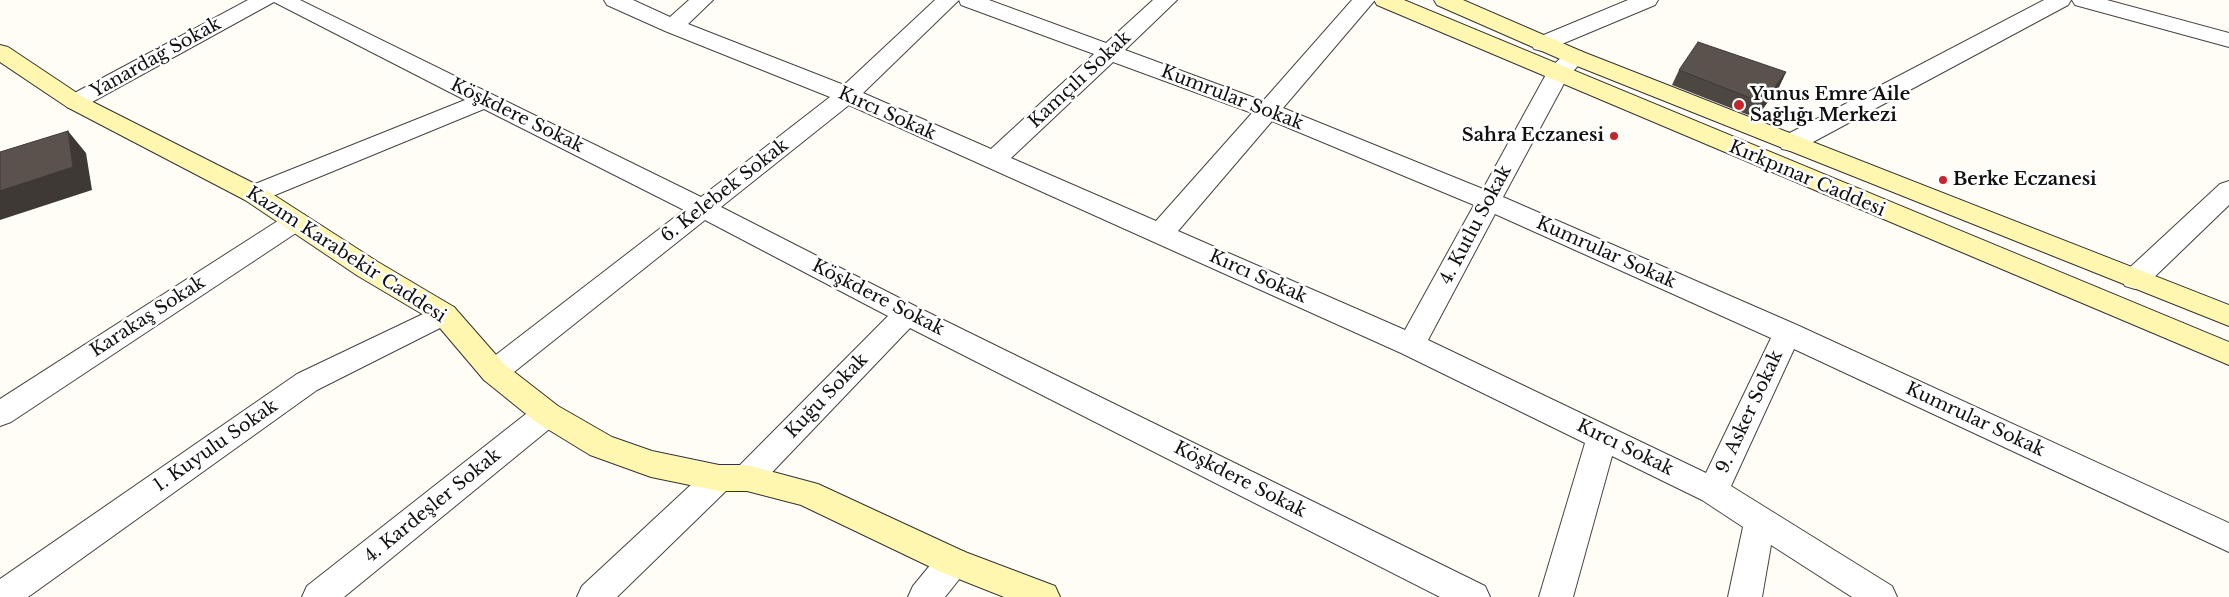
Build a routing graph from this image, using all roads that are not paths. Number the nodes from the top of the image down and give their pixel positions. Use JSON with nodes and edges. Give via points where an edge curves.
{"nodes":[{"id":1,"x":264,"y":0,"type":"edge"},
{"id":2,"x":283,"y":0,"type":"edge"},
{"id":3,"x":615,"y":0,"type":"edge"},
{"id":4,"x":702,"y":0,"type":"edge"},
{"id":5,"x":948,"y":0,"type":"edge"},
{"id":6,"x":969,"y":0,"type":"edge"},
{"id":7,"x":1166,"y":0,"type":"edge"},
{"id":8,"x":1364,"y":0,"type":"edge"},
{"id":9,"x":1385,"y":0,"type":"edge"},
{"id":10,"x":1445,"y":0,"type":"edge"},
{"id":11,"x":1647,"y":0,"type":"edge"},
{"id":12,"x":2060,"y":0,"type":"edge"},
{"id":13,"x":2083,"y":0,"type":"edge"},
{"id":14,"x":673,"y":26,"type":"junction"},
{"id":15,"x":2229,"y":40,"type":"edge"},
{"id":16,"x":1542,"y":44,"type":"junction"},
{"id":17,"x":0,"y":52,"type":"edge"},
{"id":18,"x":1110,"y":52,"type":"junction"},
{"id":19,"x":1566,"y":66,"type":"junction"},
{"id":20,"x":846,"y":95,"type":"junction"},
{"id":21,"x":485,"y":100,"type":"junction"},
{"id":22,"x":75,"y":102,"type":"junction"},
{"id":23,"x":1268,"y":111,"type":"junction"},
{"id":24,"x":1791,"y":143,"type":"junction"},
{"id":25,"x":993,"y":161,"type":"junction"},
{"id":26,"x":2229,"y":190,"type":"edge"},
{"id":27,"x":254,"y":194,"type":"junction"},
{"id":28,"x":1489,"y":201,"type":"junction"},
{"id":29,"x":704,"y":209,"type":"junction"},
{"id":30,"x":296,"y":220,"type":"junction"},
{"id":31,"x":1160,"y":234,"type":"junction"},
{"id":32,"x":2134,"y":279,"type":"junction"},
{"id":33,"x":444,"y":314,"type":"junction"},
{"id":34,"x":907,"y":314,"type":"junction"},
{"id":35,"x":2229,"y":316,"type":"edge"},
{"id":36,"x":1787,"y":333,"type":"junction"},
{"id":37,"x":1411,"y":344,"type":"junction"},
{"id":38,"x":2229,"y":354,"type":"edge"},
{"id":39,"x":494,"y":372,"type":"junction"},
{"id":40,"x":0,"y":414,"type":"edge"},
{"id":41,"x":547,"y":414,"type":"junction"},
{"id":42,"x":1602,"y":437,"type":"junction"},
{"id":43,"x":733,"y":478,"type":"junction"},
{"id":44,"x":1713,"y":491,"type":"junction"},
{"id":45,"x":1760,"y":521,"type":"junction"},
{"id":46,"x":2229,"y":538,"type":"edge"},
{"id":47,"x":953,"y":562,"type":"junction"},
{"id":48,"x":1,"y":597,"type":"edge"},
{"id":49,"x":319,"y":597,"type":"edge"},
{"id":50,"x":594,"y":597,"type":"edge"},
{"id":51,"x":925,"y":597,"type":"edge"},
{"id":52,"x":1043,"y":597,"type":"edge"},
{"id":53,"x":1473,"y":597,"type":"edge"},
{"id":54,"x":1556,"y":597,"type":"edge"},
{"id":55,"x":1745,"y":597,"type":"edge"},
{"id":56,"x":1880,"y":597,"type":"edge"}],
"edges":[{"from":1,"to":22,"type":"street","name":"Yanardağ Sokak"},
{"from":2,"to":21,"type":"street","name":"Köşkdere Sokak"},
{"from":3,"to":14,"type":"street","name":"Kırcı Sokak"},
{"from":4,"to":14,"type":"street"},
{"from":5,"to":20,"type":"street","name":"6. Kelebek Sokak"},
{"from":6,"to":18,"type":"street","name":"Kumrular Sokak"},
{"from":7,"to":18,"type":"street","name":"Kamçılı Sokak"},
{"from":8,"to":23,"type":"street"},
{"from":9,"to":19,"type":"main road","name":"Kırkpınar Caddesi"},
{"from":10,"to":16,"type":"main road","name":"Kırkpınar Caddesi"},
{"from":11,"to":16,"type":"street"},
{"from":12,"to":24,"type":"street"},
{"from":13,"to":15,"type":"street"},
{"from":14,"to":20,"type":"street","name":"Kırcı Sokak"},
{"from":16,"to":19,"type":"main road","name":"Kırkpınar Caddesi"},
{"from":17,"to":22,"type":"main road","name":"Kazım Karabekir Caddesi"},
{"from":18,"to":23,"type":"street","name":"Kumrular Sokak"},
{"from":18,"to":25,"type":"street","name":"Kamçılı Sokak"},
{"from":19,"to":24,"type":"main road","name":"Kırkpınar Caddesi"},
{"from":19,"to":28,"type":"street","name":"4. Kutlu Sokak"},
{"from":19,"to":38,"type":"main road","name":"Kırkpınar Caddesi"},
{"from":20,"to":25,"type":"street","name":"Kırcı Sokak"},
{"from":20,"to":29,"type":"street","name":"6. Kelebek Sokak"},
{"from":21,"to":27,"type":"street"},
{"from":21,"to":29,"type":"street","name":"Köşkdere Sokak"},
{"from":22,"to":27,"type":"main road","name":"Kazım Karabekir Caddesi"},
{"from":23,"to":28,"type":"street","name":"Kumrular Sokak"},
{"from":23,"to":31,"type":"street"},
{"from":24,"to":32,"type":"main road","name":"Kırkpınar Caddesi"},
{"from":25,"to":31,"type":"street","name":"Kırcı Sokak"},
{"from":26,"to":32,"type":"street"},
{"from":27,"to":30,"type":"main road","name":"Kazım Karabekir Caddesi"},
{"from":28,"to":36,"type":"street","name":"Kumrular Sokak"},
{"from":28,"to":37,"type":"street","name":"4. Kutlu Sokak"},
{"from":29,"to":34,"type":"street","name":"Köşkdere Sokak"},
{"from":29,"to":39,"type":"street","name":"6. Kelebek Sokak"},
{"from":30,"to":33,"type":"main road","name":"Kazım Karabekir Caddesi","via":[[368,269]]},
{"from":30,"to":40,"type":"street","name":"Karakaş Sokak"},
{"from":31,"to":37,"type":"street","name":"Kırcı Sokak"},
{"from":32,"to":35,"type":"main road","name":"Kırkpınar Caddesi"},
{"from":33,"to":39,"type":"main road","name":"Kazım Karabekir Caddesi"},
{"from":33,"to":48,"type":"street","name":"1. Kuyulu Sokak","via":[[307,382]]},
{"from":34,"to":43,"type":"street","name":"Kuğu Sokak"},
{"from":34,"to":53,"type":"street","name":"Köşkdere Sokak"},
{"from":36,"to":44,"type":"street","name":"9. Asker Sokak"},
{"from":36,"to":46,"type":"street","name":"Kumrular Sokak"},
{"from":37,"to":42,"type":"street","name":"Kırcı Sokak"},
{"from":39,"to":41,"type":"main road","name":"Kazım Karabekir Caddesi"},
{"from":41,"to":43,"type":"main road","name":"Kazım Karabekir Caddesi","via":[[601,446],[651,464]]},
{"from":41,"to":49,"type":"street","name":"4. Kardeşler Sokak"},
{"from":42,"to":44,"type":"street","name":"Kırcı Sokak"},
{"from":42,"to":54,"type":"street"},
{"from":43,"to":47,"type":"main road","name":"Kazım Karabekir Caddesi","via":[[807,493]]},
{"from":43,"to":50,"type":"street","name":"Kuğu Sokak"},
{"from":44,"to":45,"type":"street","name":"Kırcı Sokak"},
{"from":45,"to":55,"type":"street"},
{"from":45,"to":56,"type":"street","name":"Kırcı Sokak"},
{"from":47,"to":51,"type":"street"},
{"from":47,"to":52,"type":"main road","name":"Kazım Karabekir Caddesi"}]}
